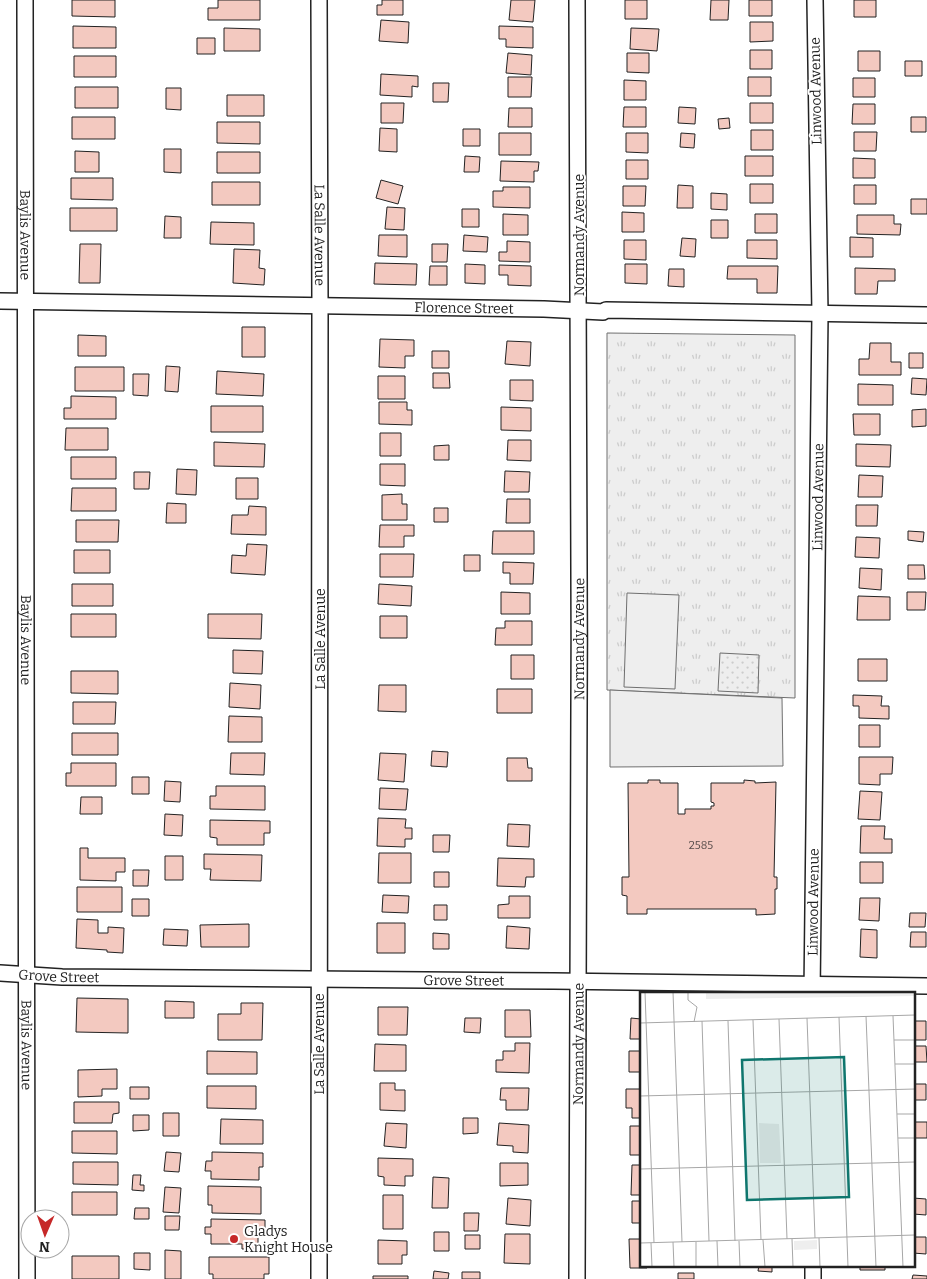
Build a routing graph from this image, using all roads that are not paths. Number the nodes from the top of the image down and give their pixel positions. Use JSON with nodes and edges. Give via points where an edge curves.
{"nodes":[{"id":1,"x":26,"y":0,"type":"edge"},
{"id":2,"x":319,"y":0,"type":"edge"},
{"id":3,"x":577,"y":0,"type":"edge"},
{"id":4,"x":815,"y":0,"type":"edge"},
{"id":5,"x":0,"y":302,"type":"edge"},
{"id":6,"x":26,"y":302,"type":"junction"},
{"id":7,"x":320,"y":306,"type":"junction"},
{"id":8,"x":579,"y":310,"type":"junction"},
{"id":9,"x":820,"y":314,"type":"junction"},
{"id":10,"x":927,"y":315,"type":"edge"},
{"id":11,"x":0,"y":973,"type":"edge"},
{"id":12,"x":27,"y":974,"type":"junction"},
{"id":13,"x":319,"y":978,"type":"junction"},
{"id":14,"x":578,"y":981,"type":"junction"},
{"id":15,"x":927,"y":986,"type":"edge"},
{"id":16,"x":812,"y":988,"type":"edge"},
{"id":17,"x":813,"y":1266,"type":"edge"},
{"id":18,"x":27,"y":1279,"type":"edge"},
{"id":19,"x":319,"y":1279,"type":"edge"},
{"id":20,"x":577,"y":1279,"type":"edge"},
{"id":21,"x":813,"y":1279,"type":"edge"}],
"edges":[{"from":1,"to":6,"type":"street","name":"Baylis Avenue"},
{"from":2,"to":7,"type":"street","name":"La Salle Avenue"},
{"from":3,"to":8,"type":"street","name":"Normandy Avenue"},
{"from":4,"to":9,"type":"street","name":"Linwood Avenue"},
{"from":5,"to":6,"type":"street","name":"Florence Street"},
{"from":6,"to":7,"type":"street","name":"Florence Street"},
{"from":6,"to":12,"type":"street","name":"Baylis Avenue"},
{"from":7,"to":8,"type":"street","name":"Florence Street"},
{"from":7,"to":13,"type":"street","name":"La Salle Avenue"},
{"from":8,"to":9,"type":"street","name":"Florence Street"},
{"from":8,"to":14,"type":"street","name":"Normandy Avenue"},
{"from":9,"to":10,"type":"street","name":"Florence Street"},
{"from":9,"to":16,"type":"street","name":"Linwood Avenue"},
{"from":11,"to":12,"type":"street","name":"Grove Street"},
{"from":12,"to":13,"type":"street","name":"Grove Street","via":[[62,977]]},
{"from":12,"to":18,"type":"street","name":"Baylis Avenue"},
{"from":13,"to":14,"type":"street","name":"Grove Street"},
{"from":13,"to":19,"type":"street","name":"La Salle Avenue"},
{"from":14,"to":16,"type":"street","name":"Grove Street"},
{"from":14,"to":20,"type":"street","name":"Normandy Avenue"},
{"from":15,"to":16,"type":"street","name":"Grove Street"},
{"from":17,"to":21,"type":"street"}]}
